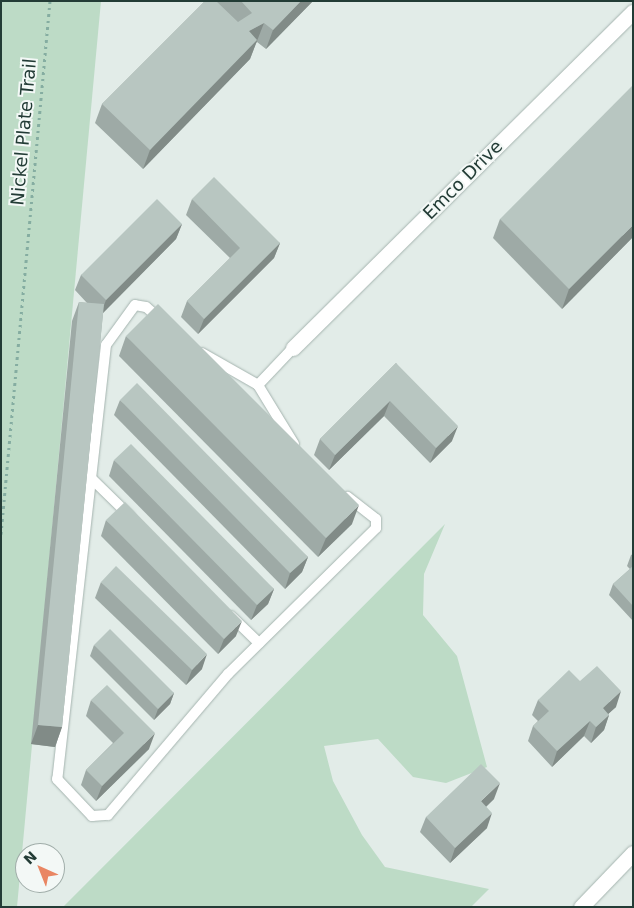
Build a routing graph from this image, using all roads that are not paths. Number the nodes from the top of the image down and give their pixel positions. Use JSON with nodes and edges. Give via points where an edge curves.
{"nodes":[{"id":1,"x":633,"y":12,"type":"edge"},
{"id":2,"x":166,"y":325,"type":"edge"},
{"id":3,"x":292,"y":348,"type":"joint"},
{"id":4,"x":194,"y":349,"type":"edge"},
{"id":5,"x":258,"y":385,"type":"junction"},
{"id":6,"x":301,"y":456,"type":"edge"},
{"id":7,"x":91,"y":478,"type":"junction"},
{"id":8,"x":337,"y":488,"type":"edge"},
{"id":9,"x":140,"y":526,"type":"edge"},
{"id":10,"x":224,"y":608,"type":"edge"},
{"id":11,"x":259,"y":643,"type":"junction"},
{"id":12,"x":633,"y":853,"type":"edge"},
{"id":13,"x":581,"y":907,"type":"edge"}],
"edges":[{"from":1,"to":3,"type":"street","name":"Emco Drive"},
{"from":2,"to":7,"type":"lane","via":[[146,307],[135,305],[106,345]]},
{"from":3,"to":5,"type":"lane"},
{"from":4,"to":5,"type":"lane"},
{"from":5,"to":6,"type":"lane"},
{"from":7,"to":9,"type":"lane"},
{"from":7,"to":11,"type":"lane","via":[[57,780],[92,816],[108,814],[228,674]]},
{"from":8,"to":11,"type":"lane","via":[[376,519],[376,528]]},
{"from":10,"to":11,"type":"lane"},
{"from":12,"to":13,"type":"street"}]}
